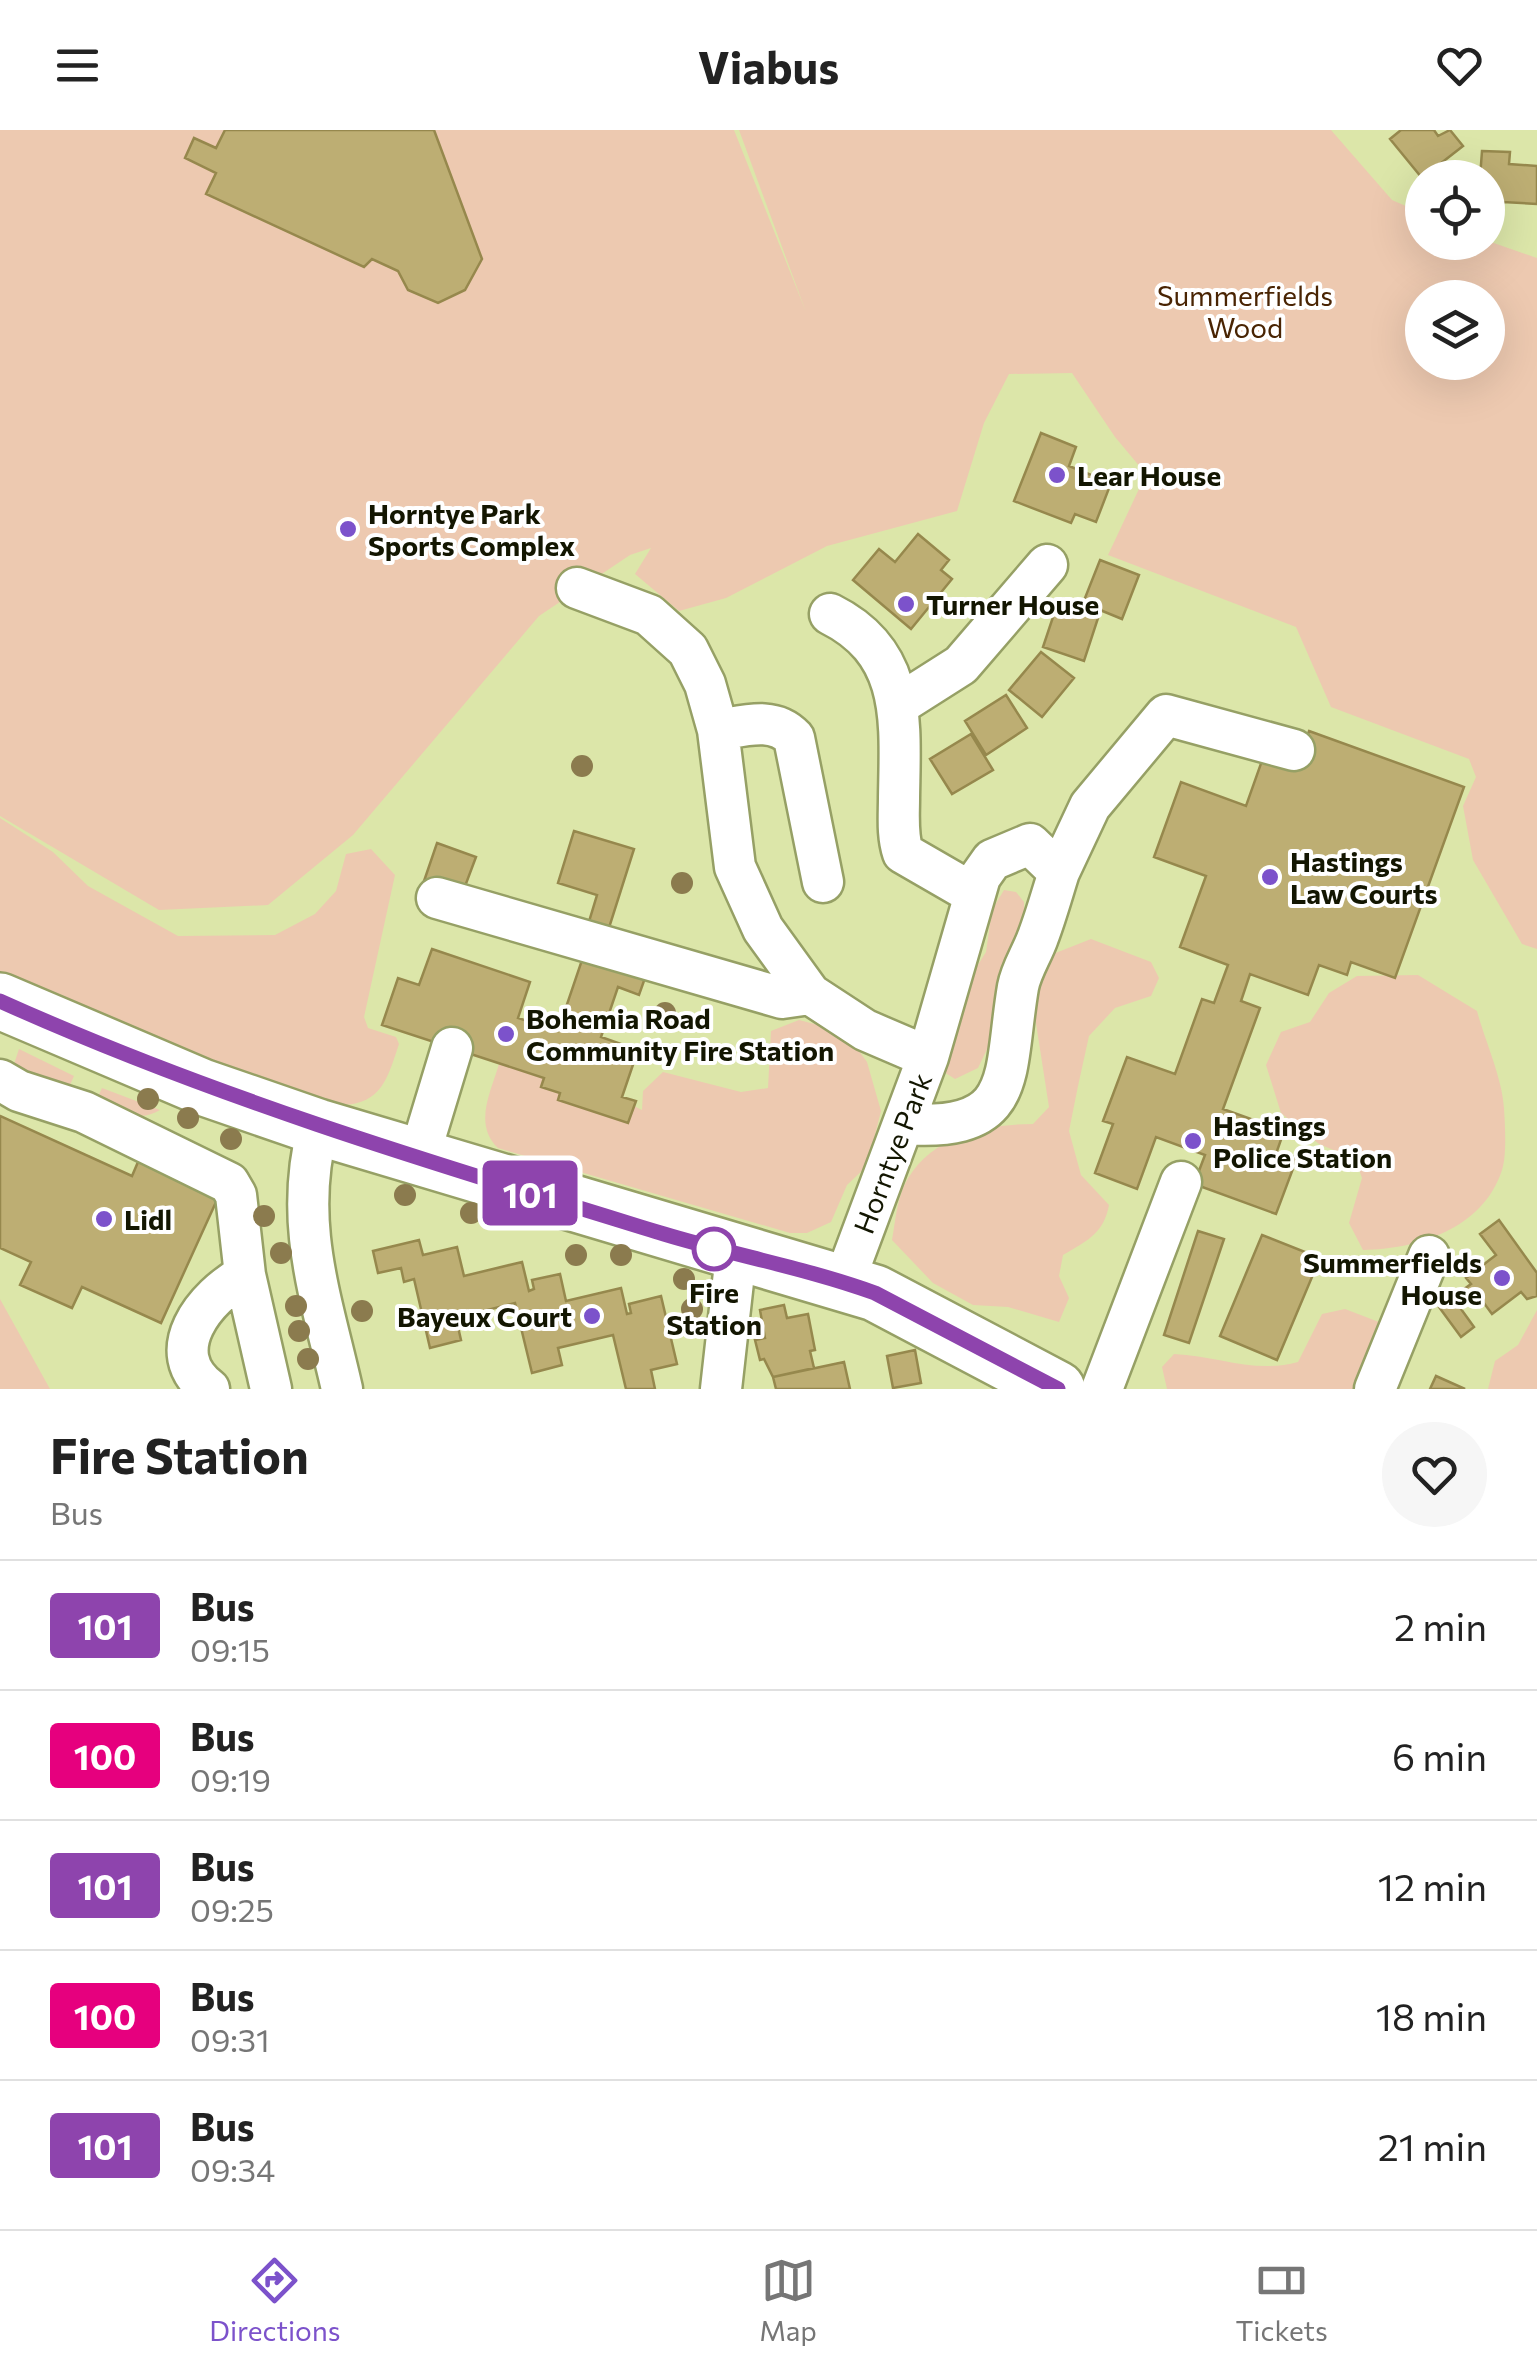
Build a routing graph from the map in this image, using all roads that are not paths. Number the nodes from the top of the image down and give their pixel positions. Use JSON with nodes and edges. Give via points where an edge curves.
{"nodes":[{"id":1,"x":1048,"y":566,"type":"dead end"},
{"id":2,"x":577,"y":588,"type":"dead end"},
{"id":3,"x":830,"y":614,"type":"dead end"},
{"id":4,"x":898,"y":705,"type":"junction"},
{"id":5,"x":718,"y":730,"type":"junction"},
{"id":6,"x":1294,"y":750,"type":"dead end"},
{"id":7,"x":1090,"y":806,"type":"junction"},
{"id":8,"x":1030,"y":844,"type":"junction"},
{"id":9,"x":1060,"y":872,"type":"junction"},
{"id":10,"x":823,"y":882,"type":"dead end"},
{"id":11,"x":974,"y":894,"type":"junction"},
{"id":12,"x":437,"y":898,"type":"dead end"},
{"id":13,"x":810,"y":994,"type":"junction"},
{"id":14,"x":0,"y":1001,"type":"edge"},
{"id":15,"x":452,"y":1048,"type":"dead end"},
{"id":16,"x":928,"y":1057,"type":"junction"},
{"id":17,"x":0,"y":1080,"type":"edge"},
{"id":18,"x":905,"y":1124,"type":"junction"},
{"id":19,"x":318,"y":1127,"type":"junction"},
{"id":20,"x":418,"y":1160,"type":"junction"},
{"id":21,"x":1181,"y":1182,"type":"dead end"},
{"id":22,"x":736,"y":1255,"type":"junction"},
{"id":23,"x":1429,"y":1256,"type":"dead end"},
{"id":24,"x":245,"y":1275,"type":"junction"},
{"id":25,"x":844,"y":1282,"type":"junction"},
{"id":26,"x":209,"y":1389,"type":"edge"},
{"id":27,"x":272,"y":1389,"type":"edge"},
{"id":28,"x":342,"y":1389,"type":"edge"},
{"id":29,"x":722,"y":1389,"type":"edge"},
{"id":30,"x":1058,"y":1389,"type":"edge"},
{"id":31,"x":1102,"y":1389,"type":"edge"},
{"id":32,"x":1375,"y":1389,"type":"edge"}],
"edges":[{"from":1,"to":4,"type":"street","via":[[961,665]]},
{"from":2,"to":5,"type":"street","name":"Horntye Park","via":[[649,615],[688,650]]},
{"from":3,"to":4,"type":"street","via":[[854,626],[882,655]]},
{"from":4,"to":11,"type":"street","via":[[903,853]]},
{"from":5,"to":10,"type":"street","via":[[763,723],[794,738]]},
{"from":5,"to":13,"type":"street","name":"Horntye Park","via":[[735,867],[762,929]]},
{"from":6,"to":7,"type":"street","via":[[1166,715]]},
{"from":7,"to":8,"type":"street"},
{"from":7,"to":9,"type":"street"},
{"from":8,"to":9,"type":"street"},
{"from":8,"to":11,"type":"street","via":[[992,860]]},
{"from":9,"to":18,"type":"street","via":[[1019,983],[1010,1064],[996,1097],[964,1123]]},
{"from":11,"to":16,"type":"street"},
{"from":12,"to":13,"type":"street","via":[[782,998]]},
{"from":13,"to":16,"type":"street","name":"Horntye Park","via":[[866,1030]]},
{"from":14,"to":19,"type":"highway","via":[[202,1087]]},
{"from":15,"to":20,"type":"street"},
{"from":16,"to":18,"type":"street","name":"Horntye Park"},
{"from":17,"to":24,"type":"street","via":[[218,1174],[236,1194]]},
{"from":18,"to":25,"type":"street","name":"Horntye Park"},
{"from":19,"to":20,"type":"highway"},
{"from":19,"to":28,"type":"street","via":[[306,1176],[305,1224]]},
{"from":20,"to":22,"type":"highway"},
{"from":21,"to":31,"type":"street"},
{"from":22,"to":25,"type":"highway"},
{"from":22,"to":29,"type":"street"},
{"from":23,"to":32,"type":"street"},
{"from":24,"to":26,"type":"street","via":[[210,1298],[188,1340],[194,1375]]},
{"from":24,"to":27,"type":"street"},
{"from":25,"to":30,"type":"highway"}]}
